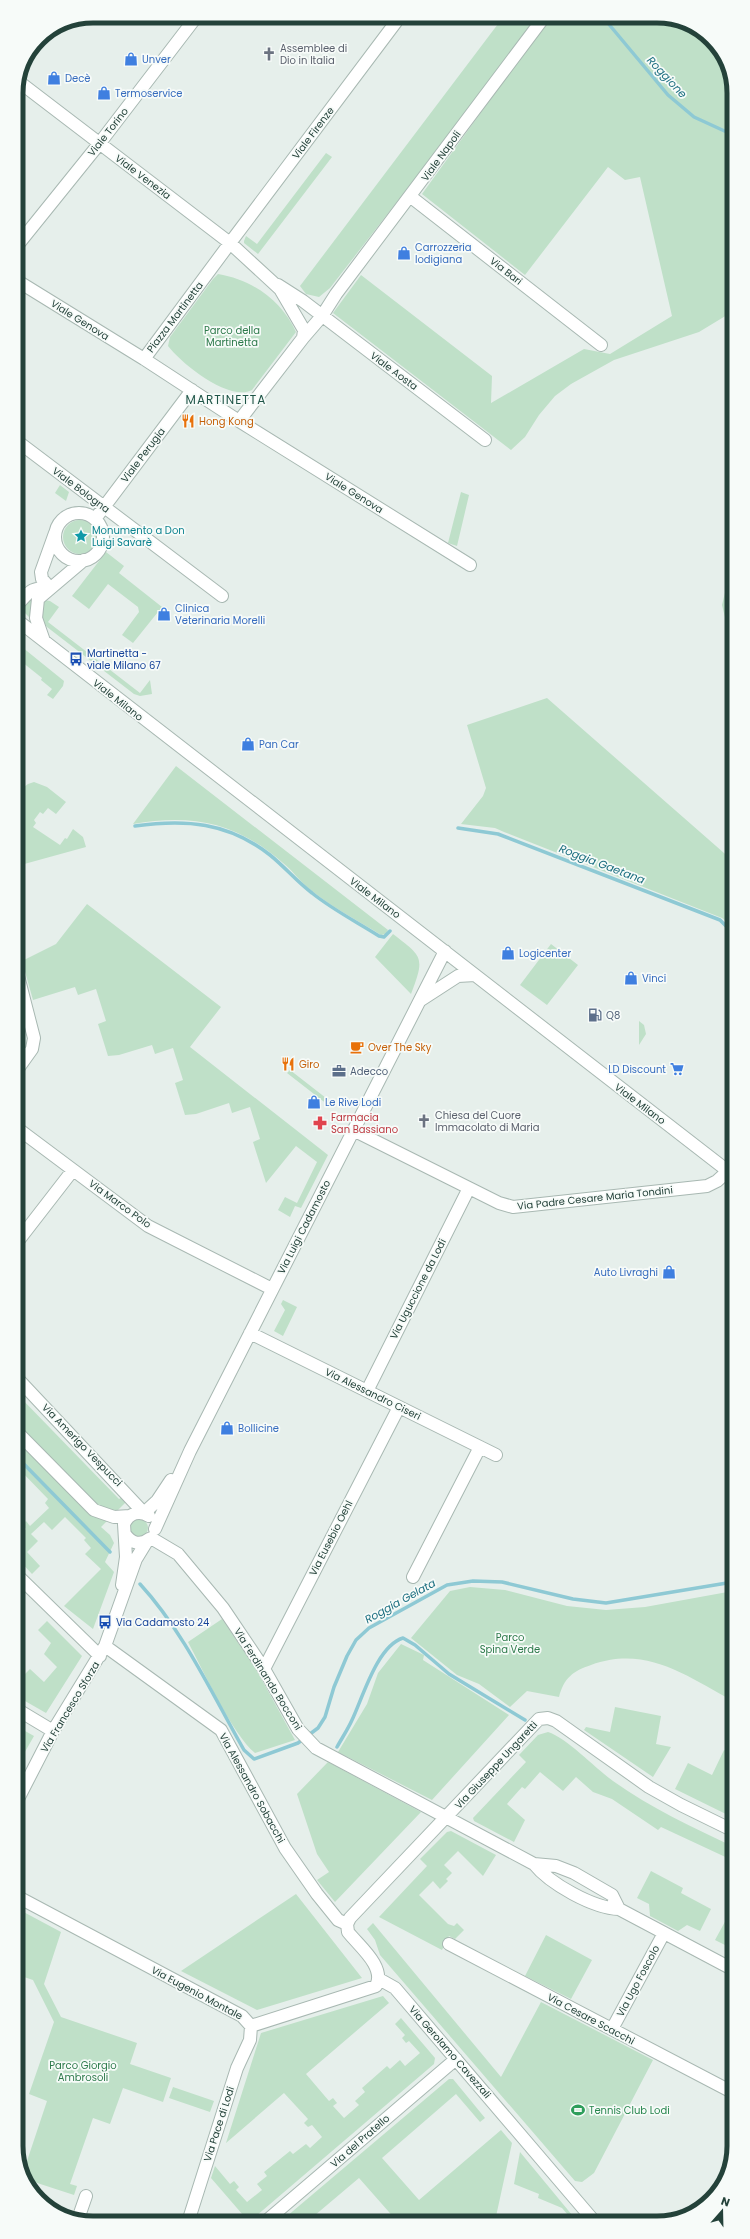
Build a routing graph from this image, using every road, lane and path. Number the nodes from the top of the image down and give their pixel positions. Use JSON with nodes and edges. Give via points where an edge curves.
{"nodes":[{"id":1,"x":192,"y":23,"type":"edge"},
{"id":2,"x":395,"y":23,"type":"edge"},
{"id":3,"x":540,"y":23,"type":"edge"},
{"id":4,"x":24,"y":86,"type":"edge"},
{"id":5,"x":99,"y":144,"type":"junction"},
{"id":6,"x":411,"y":196,"type":"junction"},
{"id":7,"x":23,"y":237,"type":"edge"},
{"id":8,"x":230,"y":244,"type":"junction"},
{"id":9,"x":275,"y":283,"type":"junction"},
{"id":10,"x":23,"y":284,"type":"edge"},
{"id":11,"x":336,"y":294,"type":"junction"},
{"id":12,"x":303,"y":301,"type":"junction"},
{"id":13,"x":322,"y":316,"type":"junction"},
{"id":14,"x":302,"y":338,"type":"junction"},
{"id":15,"x":601,"y":345,"type":"dead end"},
{"id":16,"x":144,"y":359,"type":"junction"},
{"id":17,"x":192,"y":390,"type":"junction"},
{"id":18,"x":239,"y":420,"type":"junction"},
{"id":19,"x":485,"y":440,"type":"dead end"},
{"id":20,"x":23,"y":446,"type":"edge"},
{"id":21,"x":104,"y":507,"type":"junction"},
{"id":22,"x":95,"y":519,"type":"junction"},
{"id":23,"x":56,"y":532,"type":"junction"},
{"id":24,"x":84,"y":560,"type":"junction"},
{"id":25,"x":470,"y":565,"type":"dead end"},
{"id":26,"x":50,"y":588,"type":"junction"},
{"id":27,"x":222,"y":596,"type":"dead end"},
{"id":28,"x":23,"y":599,"type":"edge"},
{"id":29,"x":23,"y":625,"type":"edge"},
{"id":30,"x":45,"y":642,"type":"junction"},
{"id":31,"x":445,"y":951,"type":"junction"},
{"id":32,"x":475,"y":975,"type":"junction"},
{"id":33,"x":23,"y":995,"type":"edge"},
{"id":34,"x":418,"y":1003,"type":"junction"},
{"id":35,"x":23,"y":1062,"type":"edge"},
{"id":36,"x":353,"y":1130,"type":"junction"},
{"id":37,"x":23,"y":1132,"type":"edge"},
{"id":38,"x":73,"y":1170,"type":"junction"},
{"id":39,"x":727,"y":1171,"type":"edge"},
{"id":40,"x":727,"y":1175,"type":"edge"},
{"id":41,"x":470,"y":1188,"type":"junction"},
{"id":42,"x":23,"y":1235,"type":"edge"},
{"id":43,"x":272,"y":1289,"type":"junction"},
{"id":44,"x":250,"y":1333,"type":"junction"},
{"id":45,"x":23,"y":1384,"type":"edge"},
{"id":46,"x":367,"y":1391,"type":"junction"},
{"id":47,"x":399,"y":1407,"type":"junction"},
{"id":48,"x":23,"y":1438,"type":"edge"},
{"id":49,"x":480,"y":1447,"type":"junction"},
{"id":50,"x":190,"y":1451,"type":"junction"},
{"id":51,"x":496,"y":1455,"type":"dead end"},
{"id":52,"x":144,"y":1513,"type":"junction"},
{"id":53,"x":130,"y":1516,"type":"junction"},
{"id":54,"x":125,"y":1534,"type":"junction"},
{"id":55,"x":151,"y":1536,"type":"junction"},
{"id":56,"x":413,"y":1577,"type":"dead end"},
{"id":57,"x":23,"y":1580,"type":"edge"},
{"id":58,"x":117,"y":1613,"type":"junction"},
{"id":59,"x":102,"y":1651,"type":"junction"},
{"id":60,"x":264,"y":1669,"type":"junction"},
{"id":61,"x":23,"y":1713,"type":"edge"},
{"id":62,"x":53,"y":1731,"type":"junction"},
{"id":63,"x":23,"y":1789,"type":"edge"},
{"id":64,"x":446,"y":1817,"type":"junction"},
{"id":65,"x":727,"y":1828,"type":"edge"},
{"id":66,"x":534,"y":1864,"type":"junction"},
{"id":67,"x":23,"y":1900,"type":"edge"},
{"id":68,"x":619,"y":1909,"type":"junction"},
{"id":69,"x":347,"y":1924,"type":"junction"},
{"id":70,"x":664,"y":1933,"type":"junction"},
{"id":71,"x":449,"y":1944,"type":"dead end"},
{"id":72,"x":727,"y":1966,"type":"edge"},
{"id":73,"x":379,"y":1979,"type":"junction"},
{"id":74,"x":251,"y":2026,"type":"junction"},
{"id":75,"x":612,"y":2029,"type":"junction"},
{"id":76,"x":456,"y":2059,"type":"junction"},
{"id":77,"x":727,"y":2089,"type":"edge"},
{"id":78,"x":86,"y":2196,"type":"dead end"},
{"id":79,"x":80,"y":2215,"type":"edge"},
{"id":80,"x":190,"y":2216,"type":"edge"},
{"id":81,"x":272,"y":2216,"type":"edge"},
{"id":82,"x":590,"y":2216,"type":"edge"}],
"edges":[{"from":1,"to":5,"type":"street","name":"Viale Torino"},
{"from":2,"to":8,"type":"street","name":"Viale Firenze"},
{"from":3,"to":6,"type":"street","name":"Viale Napoli"},
{"from":4,"to":5,"type":"street","name":"Viale Venezia"},
{"from":5,"to":7,"type":"street","name":"Viale Torino"},
{"from":5,"to":8,"type":"street","name":"Viale Venezia"},
{"from":6,"to":11,"type":"street","name":"Viale Napoli"},
{"from":6,"to":15,"type":"street","name":"Via Bari"},
{"from":8,"to":9,"type":"street"},
{"from":8,"to":16,"type":"street","name":"Piazza Martinetta"},
{"from":9,"to":12,"type":"street"},
{"from":9,"to":14,"type":"street","via":[[303,326]]},
{"from":10,"to":16,"type":"street","name":"Viale Genova"},
{"from":11,"to":12,"type":"street","name":"Viale Napoli","via":[[319,305]]},
{"from":11,"to":13,"type":"street","name":"Viale Napoli"},
{"from":12,"to":13,"type":"street","name":"Viale Aosta"},
{"from":13,"to":14,"type":"street"},
{"from":13,"to":19,"type":"street","name":"Viale Aosta"},
{"from":14,"to":18,"type":"street"},
{"from":16,"to":17,"type":"street","name":"Piazza Martinetta"},
{"from":17,"to":18,"type":"street","name":"Piazza Martinetta"},
{"from":17,"to":21,"type":"street","name":"Viale Perugia"},
{"from":18,"to":25,"type":"street","name":"Viale Genova"},
{"from":20,"to":21,"type":"street","name":"Viale Bologna"},
{"from":21,"to":22,"type":"street","name":"Viale Perugia"},
{"from":21,"to":27,"type":"street","name":"Viale Bologna"},
{"from":22,"to":23,"type":"street","via":[[85,514],[70,515],[64,519]]},
{"from":22,"to":24,"type":"street","via":[[102,529],[102,545],[92,557]]},
{"from":23,"to":24,"type":"street","via":[[62,553],[68,558]]},
{"from":23,"to":26,"type":"street","via":[[41,572],[42,579]]},
{"from":24,"to":26,"type":"street"},
{"from":26,"to":28,"type":"street","via":[[31,590]]},
{"from":26,"to":30,"type":"street","via":[[39,596],[35,607],[37,622]]},
{"from":29,"to":30,"type":"street","name":"Viale Milano"},
{"from":30,"to":31,"type":"street","name":"Viale Milano"},
{"from":31,"to":32,"type":"street","name":"Viale Milano"},
{"from":31,"to":34,"type":"street","name":"Via Luigi Cadamosto"},
{"from":32,"to":34,"type":"street","name":"Via Luigi Cadamosto","via":[[458,976]]},
{"from":32,"to":39,"type":"street","name":"Viale Milano"},
{"from":33,"to":35,"type":"street","via":[[34,1038],[32,1049]]},
{"from":34,"to":36,"type":"street","name":"Via Luigi Cadamosto"},
{"from":36,"to":41,"type":"street","name":"Via Padre Cesare Maria Tondini"},
{"from":36,"to":43,"type":"street","name":"Via Luigi Cadamosto"},
{"from":37,"to":38,"type":"street","name":"Via Marco Polo"},
{"from":38,"to":42,"type":"street"},
{"from":38,"to":43,"type":"street","name":"Via Marco Polo","via":[[148,1226]]},
{"from":40,"to":41,"type":"street","name":"Via Padre Cesare Maria Tondini","via":[[707,1186],[521,1207],[499,1203]]},
{"from":41,"to":46,"type":"street","name":"Via Uguccione da Lodi"},
{"from":43,"to":44,"type":"street","name":"Via Luigi Cadamosto"},
{"from":44,"to":46,"type":"street","name":"Via Alessandro Ciseri"},
{"from":44,"to":50,"type":"street","name":"Via Luigi Cadamosto"},
{"from":45,"to":52,"type":"street","name":"Via Amerigo Vespucci"},
{"from":46,"to":47,"type":"street","name":"Via Alessandro Ciseri"},
{"from":47,"to":49,"type":"street","name":"Via Alessandro Ciseri"},
{"from":47,"to":60,"type":"street","name":"Via Eusebio Oehl"},
{"from":48,"to":53,"type":"street","via":[[94,1510],[114,1517]]},
{"from":49,"to":51,"type":"street","name":"Via Alessandro Ciseri"},
{"from":49,"to":56,"type":"street"},
{"from":50,"to":52,"type":"street","name":"Via Luigi Cadamosto","via":[[157,1501]]},
{"from":50,"to":55,"type":"street","name":"Via Luigi Cadamosto"},
{"from":52,"to":53,"type":"street","via":[[139,1512]]},
{"from":52,"to":55,"type":"street","via":[[152,1519]]},
{"from":53,"to":54,"type":"street","via":[[124,1524]]},
{"from":54,"to":55,"type":"street","via":[[137,1543]]},
{"from":54,"to":58,"type":"street","name":"Via Francesco Sforza","via":[[126,1557]]},
{"from":55,"to":58,"type":"street","name":"Via Francesco Sforza","via":[[136,1559]]},
{"from":55,"to":60,"type":"street","name":"Via Ferdinando Bocconi","via":[[184,1560],[223,1608]]},
{"from":57,"to":59,"type":"street","name":"Via Alessandro Sobacchi"},
{"from":58,"to":59,"type":"street","name":"Via Francesco Sforza"},
{"from":59,"to":62,"type":"street","name":"Via Francesco Sforza"},
{"from":59,"to":69,"type":"street","name":"Via Alessandro Sobacchi","via":[[221,1730],[276,1834],[310,1886],[338,1920]]},
{"from":60,"to":64,"type":"street","name":"Via Ferdinando Bocconi","via":[[306,1738],[324,1752]]},
{"from":61,"to":62,"type":"street"},
{"from":62,"to":63,"type":"street","name":"Via Francesco Sforza"},
{"from":64,"to":65,"type":"street","name":"Via Giuseppe Ungaretti","via":[[534,1722],[548,1718],[556,1720],[653,1789]]},
{"from":64,"to":66,"type":"street","name":"Via Ferdinando Bocconi"},
{"from":64,"to":69,"type":"street","name":"Via Giuseppe Ungaretti"},
{"from":66,"to":68,"type":"street","name":"Via Ferdinando Bocconi","via":[[548,1879],[600,1907]]},
{"from":66,"to":68,"type":"street","name":"Via Ferdinando Bocconi","via":[[568,1870],[608,1892]]},
{"from":67,"to":74,"type":"street","name":"Via Eugenio Montale","via":[[242,2016]]},
{"from":68,"to":70,"type":"street","name":"Via Ferdinando Bocconi"},
{"from":69,"to":73,"type":"street","via":[[348,1932],[377,1968]]},
{"from":70,"to":72,"type":"street","name":"Via Ferdinando Bocconi"},
{"from":70,"to":75,"type":"street","name":"Via Ugo Foscolo"},
{"from":71,"to":75,"type":"street","name":"Via Cesare Scacchi"},
{"from":73,"to":74,"type":"street","name":"Via Eugenio Montale","via":[[373,1988]]},
{"from":73,"to":76,"type":"street","name":"Via Gerolamo Cavezzali","via":[[395,1988]]},
{"from":74,"to":80,"type":"street","name":"Via Pace di Lodi","via":[[250,2040],[237,2068]]},
{"from":75,"to":77,"type":"street","name":"Via Cesare Scacchi"},
{"from":76,"to":81,"type":"street","name":"Via del Pratello"},
{"from":76,"to":82,"type":"street","name":"Via Gerolamo Cavezzali"},
{"from":78,"to":79,"type":"street"}]}
